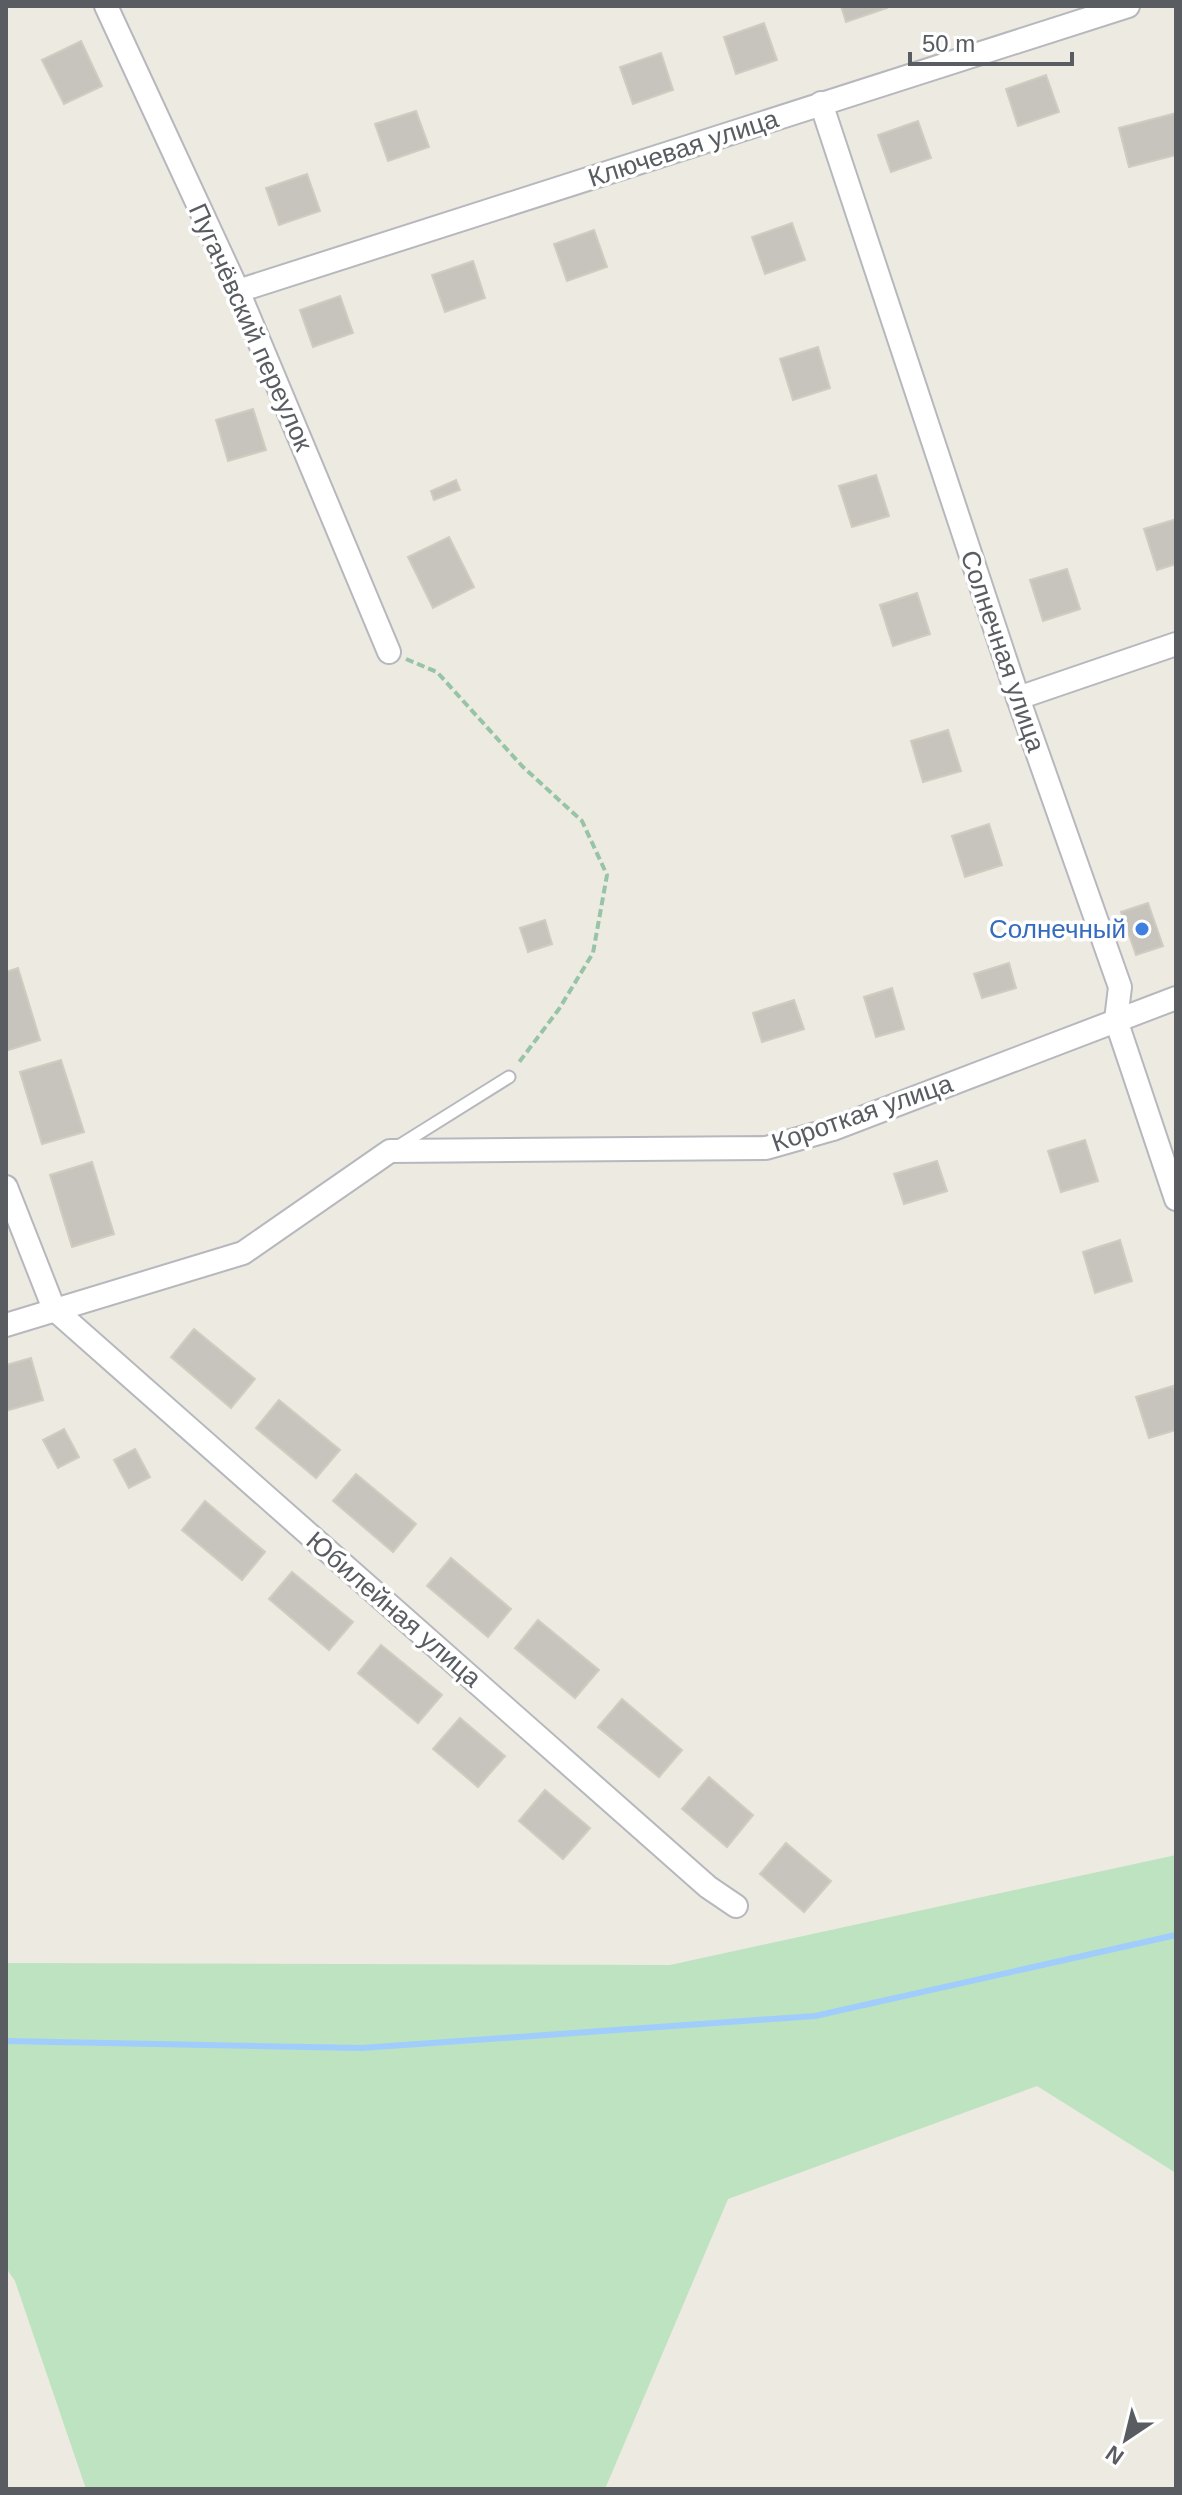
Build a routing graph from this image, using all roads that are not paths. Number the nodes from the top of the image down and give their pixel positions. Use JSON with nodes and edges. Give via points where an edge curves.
{"nodes":[{"id":1,"x":106,"y":6,"type":"edge"},
{"id":2,"x":1128,"y":6,"type":"edge"},
{"id":3,"x":821,"y":103,"type":"junction"},
{"id":4,"x":238,"y":291,"type":"junction"},
{"id":5,"x":1176,"y":644,"type":"edge"},
{"id":6,"x":389,"y":652,"type":"road end"},
{"id":7,"x":1018,"y":698,"type":"junction"},
{"id":8,"x":1176,"y":998,"type":"edge"},
{"id":9,"x":1116,"y":1020,"type":"junction"},
{"id":10,"x":509,"y":1077,"type":"road end"},
{"id":11,"x":390,"y":1151,"type":"junction"},
{"id":12,"x":6,"y":1187,"type":"edge"},
{"id":13,"x":1176,"y":1199,"type":"edge"},
{"id":14,"x":54,"y":1309,"type":"junction"},
{"id":15,"x":6,"y":1325,"type":"edge"},
{"id":16,"x":736,"y":1906,"type":"dead end"}],
"edges":[{"from":1,"to":4,"type":"street","name":"Пугачёвский переулок"},
{"from":2,"to":3,"type":"street","name":"Ключевая улица"},
{"from":3,"to":4,"type":"street","name":"Ключевая улица"},
{"from":3,"to":7,"type":"street","name":"Солнечная улица"},
{"from":4,"to":6,"type":"street","name":"Пугачёвский переулок"},
{"from":5,"to":7,"type":"street"},
{"from":7,"to":9,"type":"street","name":"Солнечная улица","via":[[1120,987]]},
{"from":8,"to":9,"type":"street","name":"Короткая улица"},
{"from":9,"to":11,"type":"street","name":"Короткая улица","via":[[833,1129],[766,1148]]},
{"from":9,"to":13,"type":"street","name":"Солнечная улица"},
{"from":10,"to":11,"type":"lane"},
{"from":11,"to":14,"type":"street","via":[[243,1253]]},
{"from":12,"to":14,"type":"street","name":"Юбилейная улица"},
{"from":14,"to":15,"type":"street"},
{"from":14,"to":16,"type":"street","name":"Юбилейная улица","via":[[708,1887]]}]}
